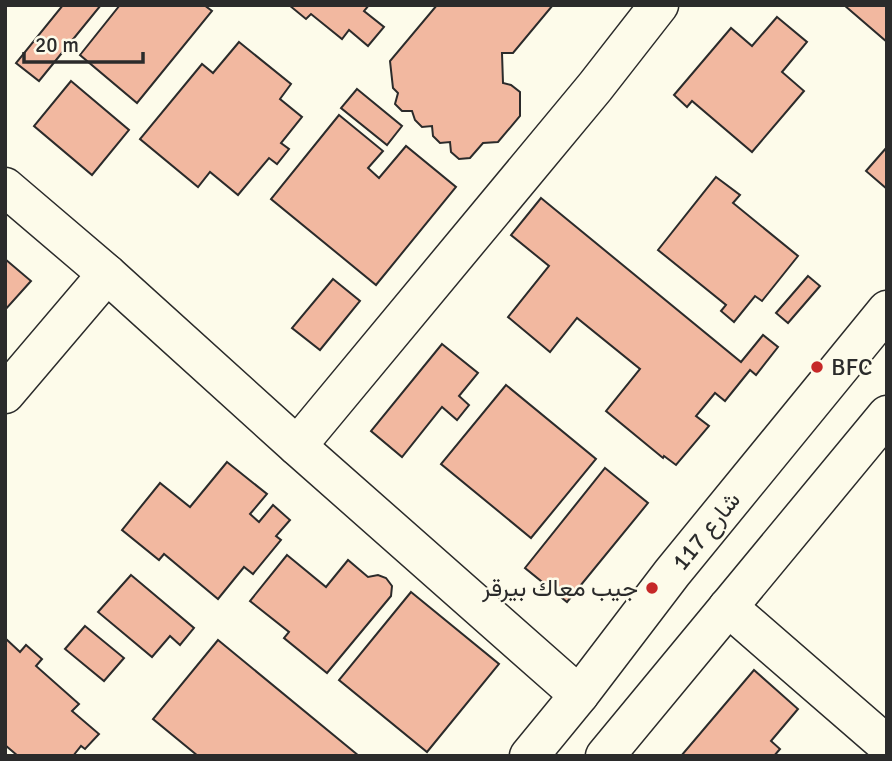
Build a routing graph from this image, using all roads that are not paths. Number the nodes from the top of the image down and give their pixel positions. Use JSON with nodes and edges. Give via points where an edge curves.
{"nodes":[{"id":1,"x":659,"y":5,"type":"edge"},
{"id":2,"x":5,"y":187,"type":"edge"},
{"id":3,"x":107,"y":274,"type":"junction"},
{"id":4,"x":887,"y":310,"type":"edge"},
{"id":5,"x":5,"y":394,"type":"edge"},
{"id":6,"x":887,"y":415,"type":"edge"},
{"id":7,"x":297,"y":446,"type":"junction"},
{"id":8,"x":728,"y":607,"type":"junction"},
{"id":9,"x":579,"y":695,"type":"junction"},
{"id":10,"x":887,"y":745,"type":"edge"},
{"id":11,"x":529,"y":756,"type":"edge"},
{"id":12,"x":605,"y":756,"type":"edge"}],
"edges":[{"from":1,"to":7,"type":"street"},
{"from":2,"to":3,"type":"street"},
{"from":3,"to":5,"type":"street"},
{"from":3,"to":7,"type":"street"},
{"from":4,"to":9,"type":"street","name":"شارع 117","via":[[672,573]]},
{"from":6,"to":8,"type":"street"},
{"from":7,"to":9,"type":"street"},
{"from":8,"to":10,"type":"street"},
{"from":8,"to":12,"type":"street"},
{"from":9,"to":11,"type":"street","name":"شارع 117"}]}
